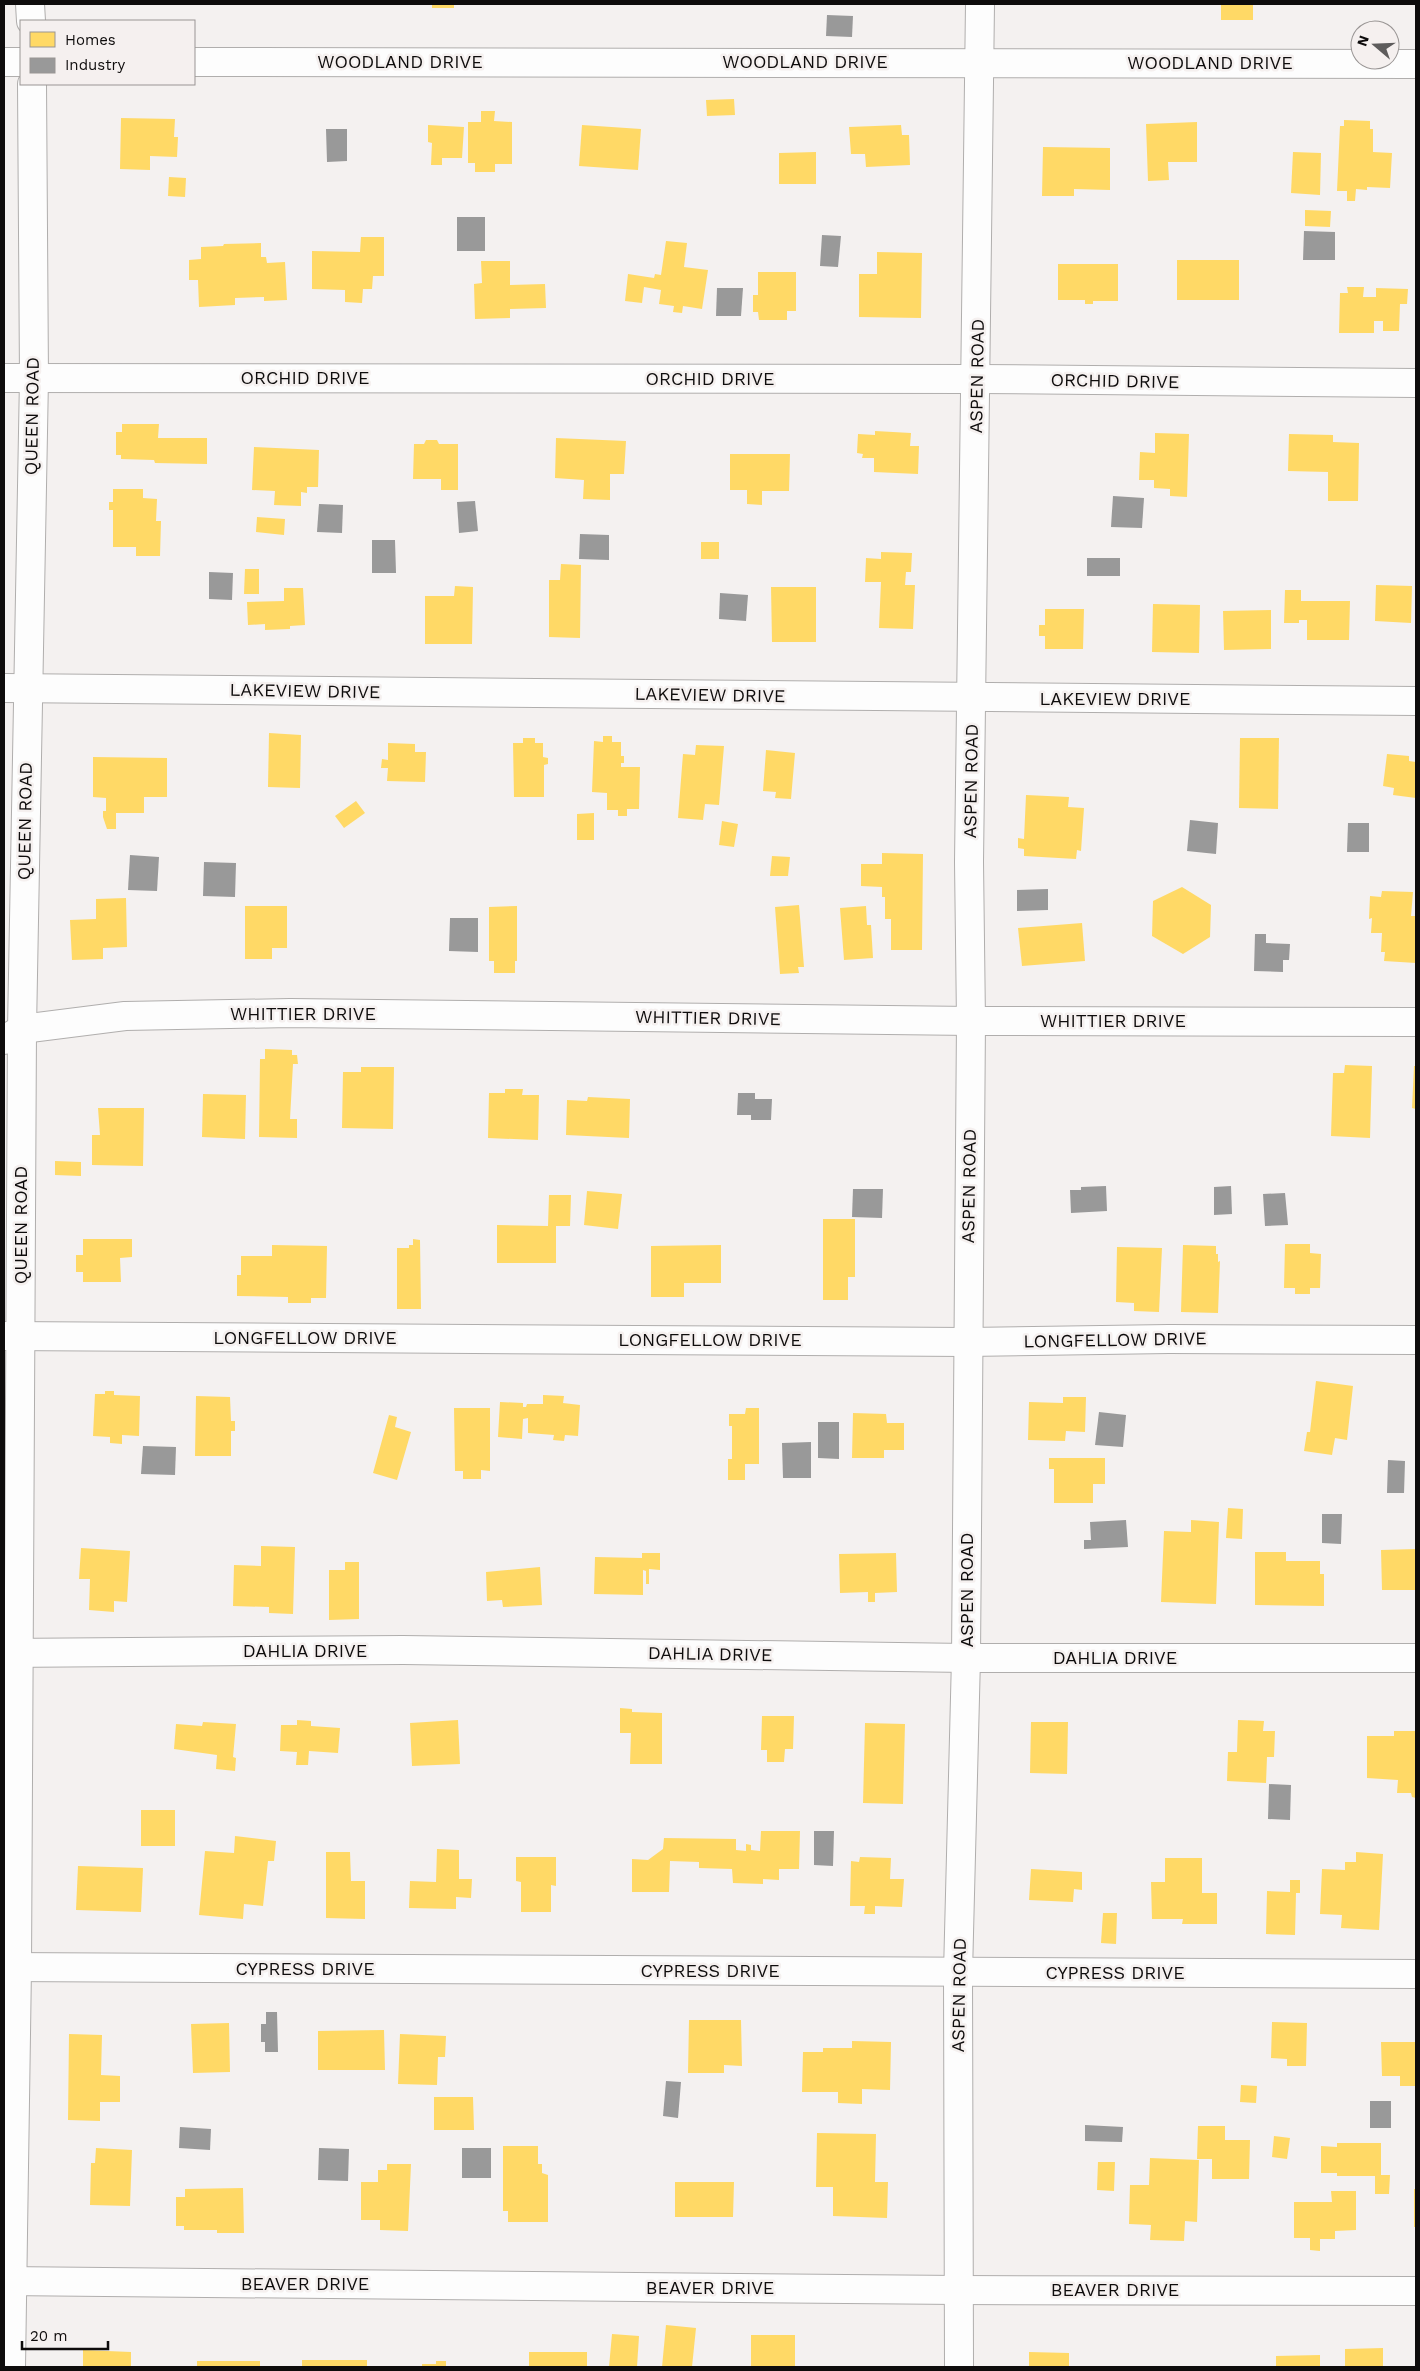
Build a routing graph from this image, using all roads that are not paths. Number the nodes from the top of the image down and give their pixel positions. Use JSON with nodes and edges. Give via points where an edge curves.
{"nodes":[{"id":1,"x":30,"y":4,"type":"edge"},
{"id":2,"x":980,"y":4,"type":"edge"},
{"id":3,"x":31,"y":20,"type":"edge"},
{"id":4,"x":4,"y":62,"type":"edge"},
{"id":5,"x":20,"y":62,"type":"edge"},
{"id":6,"x":195,"y":62,"type":"edge"},
{"id":7,"x":980,"y":62,"type":"junction"},
{"id":8,"x":1416,"y":64,"type":"edge"},
{"id":9,"x":32,"y":85,"type":"edge"},
{"id":10,"x":4,"y":378,"type":"edge"},
{"id":11,"x":34,"y":378,"type":"junction"},
{"id":12,"x":977,"y":379,"type":"junction"},
{"id":13,"x":1416,"y":384,"type":"edge"},
{"id":14,"x":16,"y":688,"type":"edge"},
{"id":15,"x":972,"y":698,"type":"junction"},
{"id":16,"x":1416,"y":701,"type":"edge"},
{"id":17,"x":971,"y":1021,"type":"junction"},
{"id":18,"x":1416,"y":1022,"type":"edge"},
{"id":19,"x":10,"y":1030,"type":"edge"},
{"id":20,"x":12,"y":1336,"type":"edge"},
{"id":21,"x":1416,"y":1340,"type":"edge"},
{"id":22,"x":967,"y":1342,"type":"junction"},
{"id":23,"x":11,"y":1653,"type":"edge"},
{"id":24,"x":966,"y":1658,"type":"junction"},
{"id":25,"x":1416,"y":1658,"type":"edge"},
{"id":26,"x":10,"y":1967,"type":"edge"},
{"id":27,"x":958,"y":1973,"type":"junction"},
{"id":28,"x":1416,"y":1974,"type":"edge"},
{"id":29,"x":8,"y":2282,"type":"edge"},
{"id":30,"x":958,"y":2290,"type":"junction"},
{"id":31,"x":1416,"y":2291,"type":"edge"},
{"id":32,"x":11,"y":2367,"type":"edge"},
{"id":33,"x":959,"y":2367,"type":"edge"}],
"edges":[{"from":1,"to":3,"type":"street"},
{"from":2,"to":7,"type":"street","name":"ASPEN ROAD"},
{"from":4,"to":5,"type":"street"},
{"from":6,"to":7,"type":"street","name":"WOODLAND DRIVE"},
{"from":7,"to":8,"type":"street","name":"WOODLAND DRIVE"},
{"from":7,"to":12,"type":"street","name":"ASPEN ROAD"},
{"from":9,"to":11,"type":"street","name":"QUEEN ROAD"},
{"from":10,"to":11,"type":"street","name":"ORCHID DRIVE"},
{"from":11,"to":12,"type":"street","name":"ORCHID DRIVE"},
{"from":11,"to":14,"type":"street","name":"QUEEN ROAD"},
{"from":12,"to":13,"type":"street","name":"ORCHID DRIVE"},
{"from":12,"to":15,"type":"street","name":"ASPEN ROAD"},
{"from":14,"to":15,"type":"street","name":"LAKEVIEW DRIVE"},
{"from":14,"to":19,"type":"street","name":"QUEEN ROAD"},
{"from":15,"to":16,"type":"street","name":"LAKEVIEW DRIVE"},
{"from":15,"to":17,"type":"street","name":"ASPEN ROAD"},
{"from":17,"to":18,"type":"street","name":"WHITTIER DRIVE"},
{"from":17,"to":19,"type":"street","name":"WHITTIER DRIVE","via":[[290,1013],[125,1016]]},
{"from":17,"to":22,"type":"street","name":"ASPEN ROAD"},
{"from":19,"to":20,"type":"street","name":"QUEEN ROAD"},
{"from":20,"to":22,"type":"street","name":"LONGFELLOW DRIVE"},
{"from":20,"to":23,"type":"street","name":"QUEEN ROAD"},
{"from":21,"to":22,"type":"street","name":"LONGFELLOW DRIVE","via":[[1169,1338]]},
{"from":22,"to":24,"type":"street","name":"ASPEN ROAD"},
{"from":23,"to":24,"type":"street","name":"DAHLIA DRIVE","via":[[403,1650]]},
{"from":23,"to":26,"type":"street","name":"QUEEN ROAD"},
{"from":24,"to":25,"type":"street","name":"DAHLIA DRIVE"},
{"from":24,"to":27,"type":"street","name":"ASPEN ROAD"},
{"from":26,"to":27,"type":"street","name":"CYPRESS DRIVE"},
{"from":26,"to":29,"type":"street","name":"QUEEN ROAD"},
{"from":27,"to":28,"type":"street","name":"CYPRESS DRIVE"},
{"from":27,"to":30,"type":"street","name":"ASPEN ROAD"},
{"from":29,"to":30,"type":"street","name":"BEAVER DRIVE"},
{"from":29,"to":32,"type":"street","name":"QUEEN ROAD"},
{"from":30,"to":31,"type":"street","name":"BEAVER DRIVE"},
{"from":30,"to":33,"type":"street","name":"ASPEN ROAD"}]}
